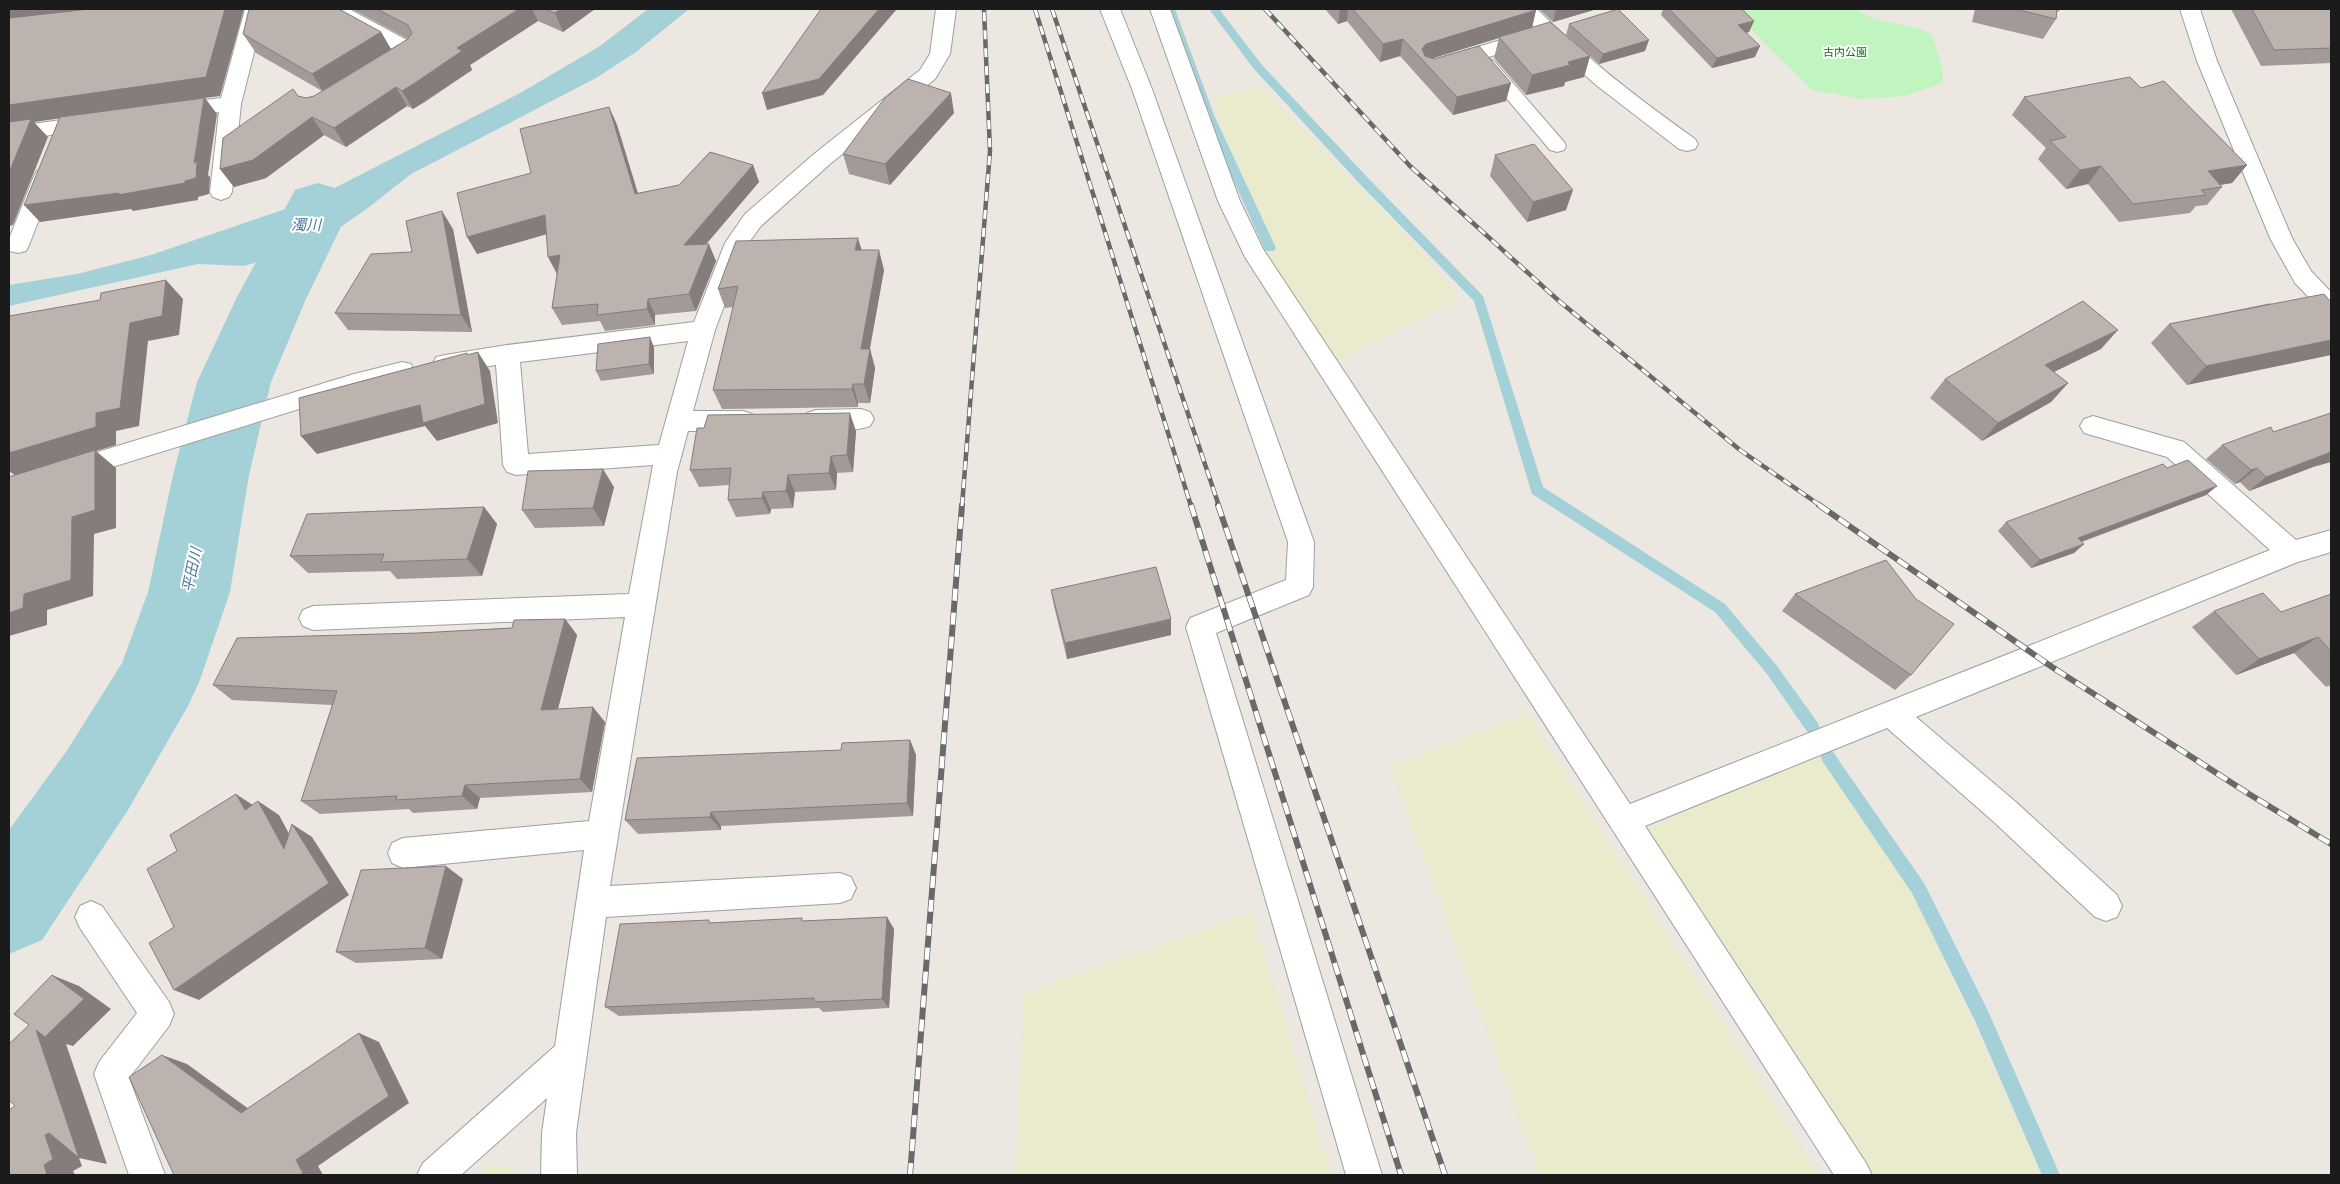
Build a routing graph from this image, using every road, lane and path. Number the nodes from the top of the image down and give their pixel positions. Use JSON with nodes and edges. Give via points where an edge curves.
{"nodes":[{"id":1,"x":255,"y":9,"type":"edge"},
{"id":2,"x":335,"y":9,"type":"edge"},
{"id":3,"x":946,"y":9,"type":"edge"},
{"id":4,"x":1110,"y":9,"type":"edge"},
{"id":5,"x":1160,"y":9,"type":"edge"},
{"id":6,"x":1526,"y":9,"type":"edge"},
{"id":7,"x":2190,"y":9,"type":"edge"},
{"id":8,"x":1556,"y":29,"type":"junction"},
{"id":9,"x":1479,"y":54,"type":"junction"},
{"id":10,"x":1430,"y":68,"type":"edge"},
{"id":11,"x":377,"y":72,"type":"edge"},
{"id":12,"x":230,"y":104,"type":"junction"},
{"id":13,"x":152,"y":114,"type":"edge"},
{"id":14,"x":114,"y":120,"type":"edge"},
{"id":15,"x":9,"y":134,"type":"edge"},
{"id":16,"x":59,"y":142,"type":"junction"},
{"id":17,"x":1687,"y":144,"type":"dead end"},
{"id":18,"x":1557,"y":146,"type":"dead end"},
{"id":19,"x":221,"y":192,"type":"dead end"},
{"id":20,"x":18,"y":245,"type":"dead end"},
{"id":21,"x":2331,"y":306,"type":"edge"},
{"id":22,"x":703,"y":330,"type":"junction"},
{"id":23,"x":507,"y":354,"type":"junction"},
{"id":24,"x":861,"y":419,"type":"dead end"},
{"id":25,"x":764,"y":420,"type":"edge"},
{"id":26,"x":793,"y":420,"type":"edge"},
{"id":27,"x":677,"y":421,"type":"junction"},
{"id":28,"x":2093,"y":426,"type":"dead end"},
{"id":29,"x":669,"y":454,"type":"junction"},
{"id":30,"x":9,"y":489,"type":"edge"},
{"id":31,"x":2331,"y":541,"type":"edge"},
{"id":32,"x":2292,"y":553,"type":"junction"},
{"id":33,"x":642,"y":605,"type":"junction"},
{"id":34,"x":313,"y":618,"type":"dead end"},
{"id":35,"x":1892,"y":714,"type":"junction"},
{"id":36,"x":1622,"y":821,"type":"junction"},
{"id":37,"x":602,"y":834,"type":"junction"},
{"id":38,"x":403,"y":853,"type":"dead end"},
{"id":39,"x":840,"y":888,"type":"dead end"},
{"id":40,"x":592,"y":902,"type":"junction"},
{"id":41,"x":2106,"y":906,"type":"dead end"},
{"id":42,"x":91,"y":917,"type":"dead end"},
{"id":43,"x":569,"y":1056,"type":"junction"},
{"id":44,"x":147,"y":1175,"type":"edge"},
{"id":45,"x":435,"y":1175,"type":"edge"},
{"id":46,"x":559,"y":1175,"type":"edge"},
{"id":47,"x":1364,"y":1175,"type":"edge"},
{"id":48,"x":1854,"y":1175,"type":"edge"}],
"edges":[{"from":1,"to":12,"type":"street"},
{"from":2,"to":11,"type":"street","via":[[411,51]]},
{"from":3,"to":22,"type":"street","via":[[940,54],[928,74],[822,159],[753,220],[736,243]]},
{"from":4,"to":47,"type":"street","via":[[1142,89],[1301,542],[1299,587],[1200,626]]},
{"from":5,"to":36,"type":"street","via":[[1229,201],[1254,252]]},
{"from":6,"to":8,"type":"street"},
{"from":7,"to":21,"type":"street","via":[[2207,61],[2281,238],[2303,277]]},
{"from":8,"to":9,"type":"street"},
{"from":8,"to":17,"type":"street","via":[[1624,98]]},
{"from":9,"to":10,"type":"street"},
{"from":9,"to":18,"type":"lane"},
{"from":12,"to":13,"type":"street"},
{"from":12,"to":19,"type":"street"},
{"from":14,"to":16,"type":"street"},
{"from":15,"to":16,"type":"street"},
{"from":16,"to":20,"type":"street"},
{"from":22,"to":23,"type":"street"},
{"from":22,"to":27,"type":"street"},
{"from":23,"to":29,"type":"street","via":[[516,464]]},
{"from":23,"to":30,"type":"street","via":[[354,383]]},
{"from":24,"to":26,"type":"street"},
{"from":25,"to":27,"type":"street"},
{"from":27,"to":29,"type":"street"},
{"from":28,"to":32,"type":"street","via":[[2175,449]]},
{"from":29,"to":33,"type":"street"},
{"from":31,"to":32,"type":"street"},
{"from":32,"to":35,"type":"street"},
{"from":33,"to":34,"type":"street"},
{"from":33,"to":37,"type":"street"},
{"from":35,"to":36,"type":"street"},
{"from":35,"to":41,"type":"street"},
{"from":36,"to":48,"type":"street"},
{"from":37,"to":38,"type":"street"},
{"from":37,"to":40,"type":"street"},
{"from":39,"to":40,"type":"street"},
{"from":40,"to":43,"type":"street"},
{"from":42,"to":44,"type":"street","via":[[157,1014],[111,1074]]},
{"from":43,"to":45,"type":"street"},
{"from":43,"to":46,"type":"street","via":[[559,1132]]}]}
